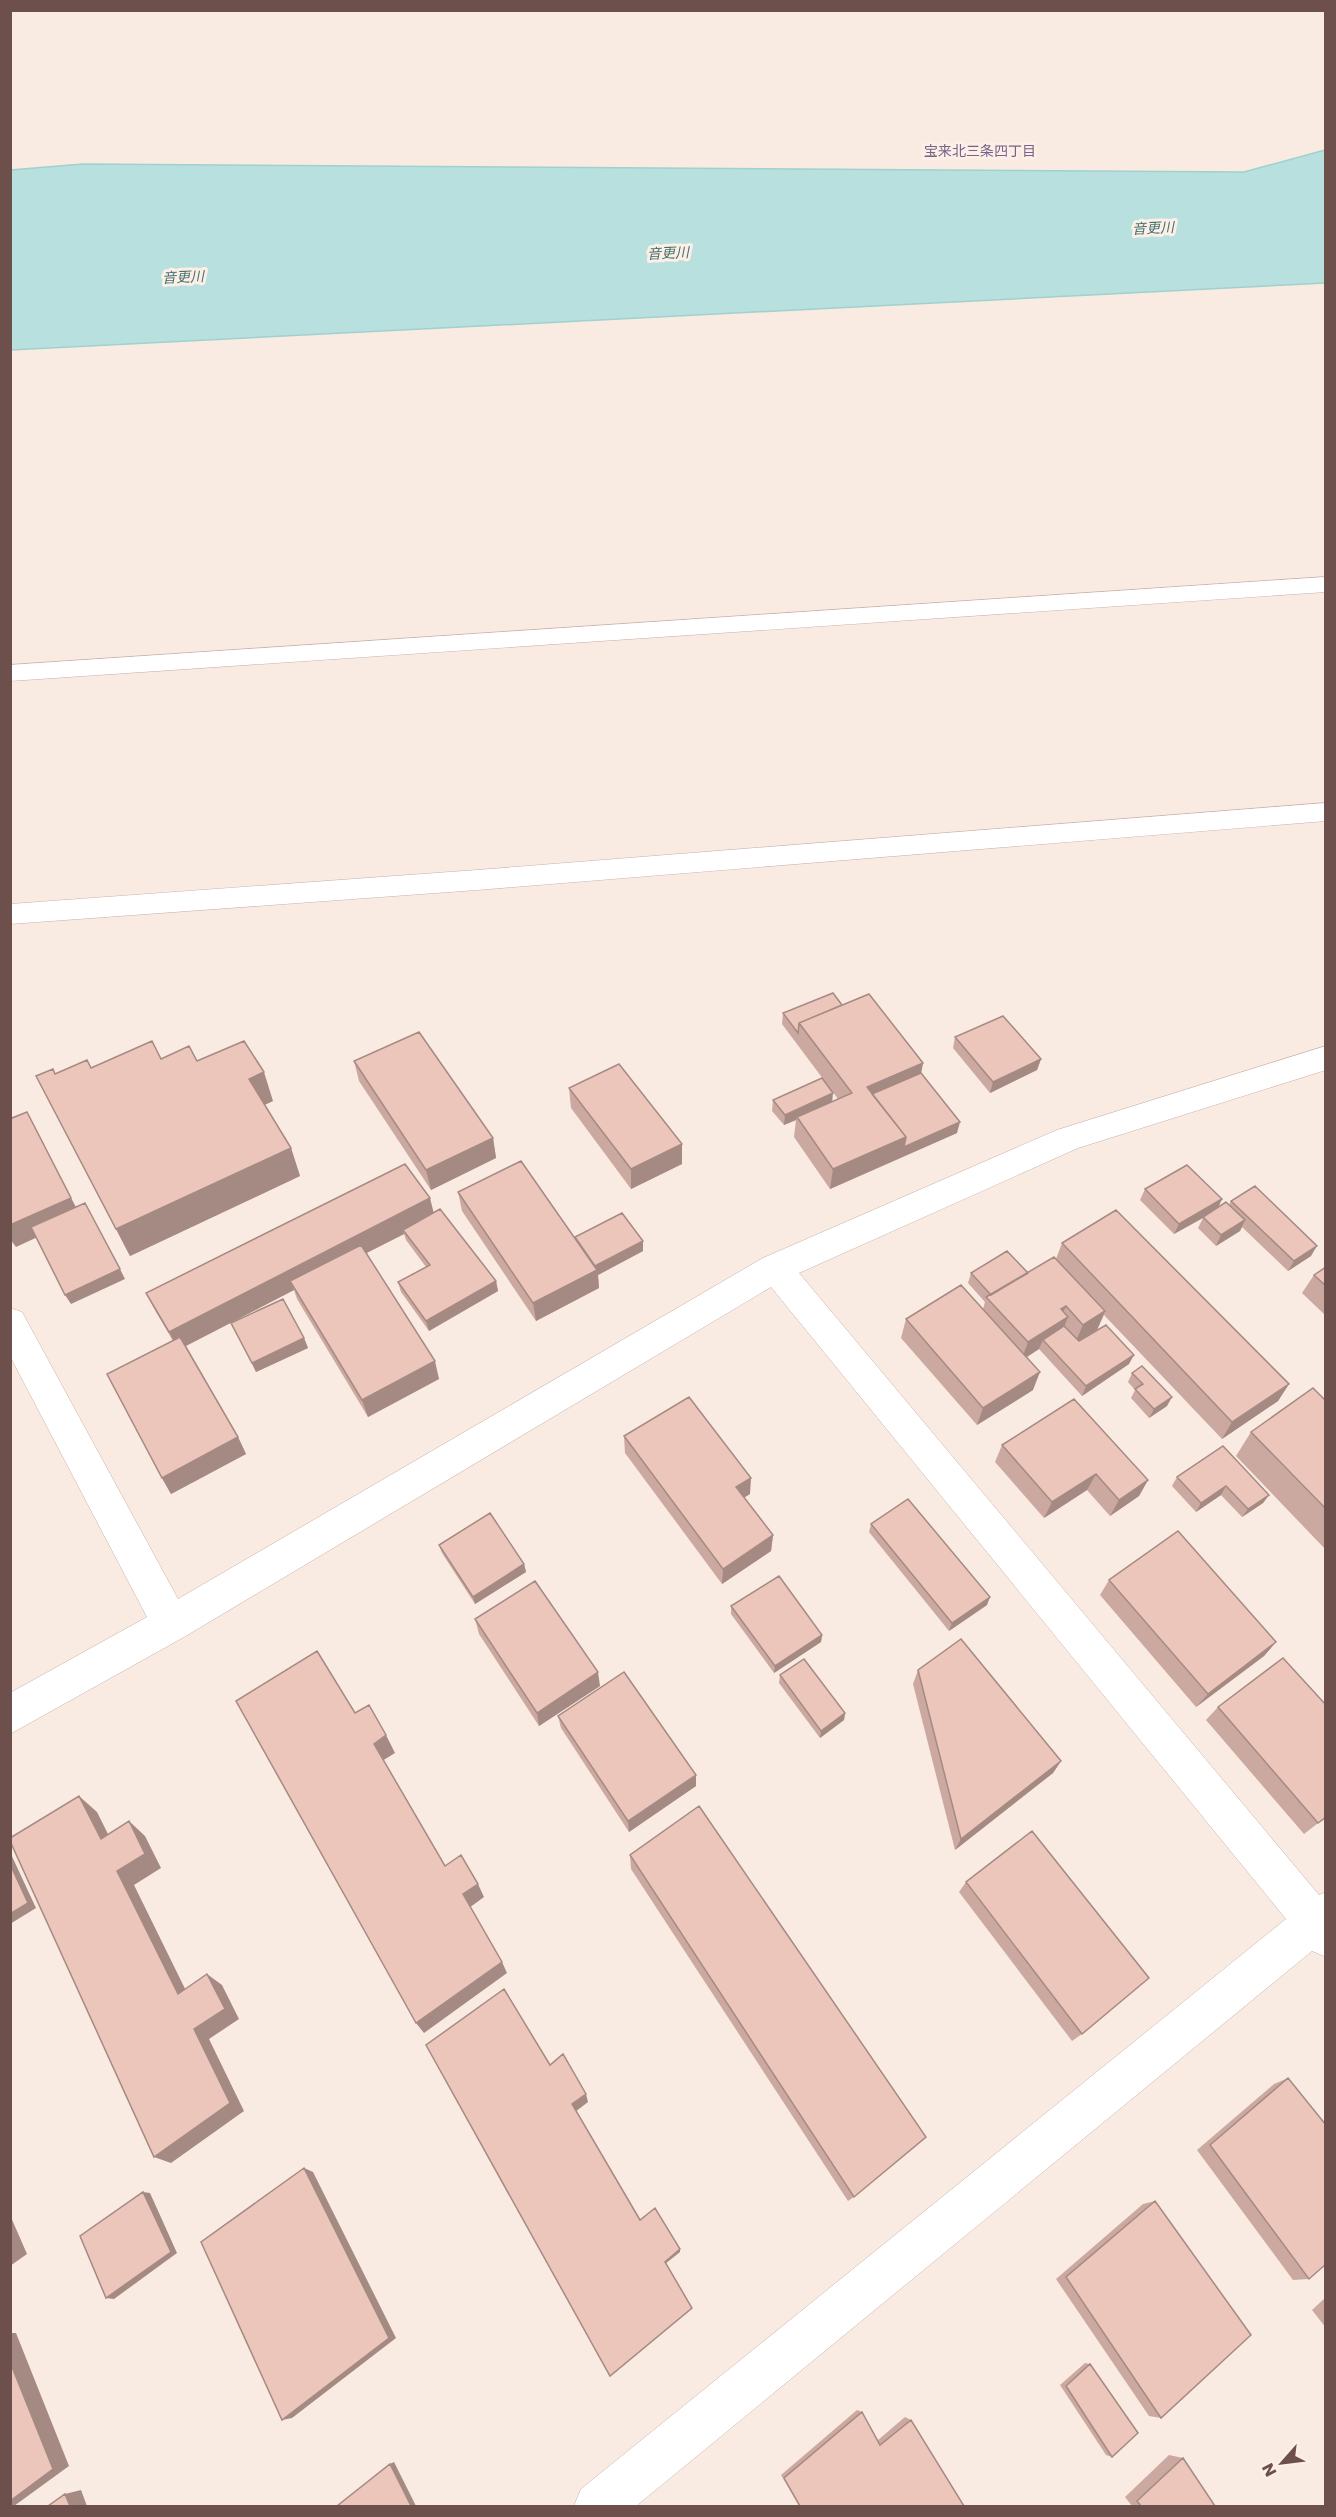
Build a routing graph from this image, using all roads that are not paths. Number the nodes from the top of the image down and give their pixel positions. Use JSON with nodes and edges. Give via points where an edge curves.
{"nodes":[{"id":1,"x":1326,"y":584,"type":"edge"},
{"id":2,"x":10,"y":673,"type":"edge"},
{"id":3,"x":1326,"y":812,"type":"edge"},
{"id":4,"x":10,"y":914,"type":"edge"},
{"id":5,"x":1326,"y":1058,"type":"edge"},
{"id":6,"x":775,"y":1268,"type":"junction"},
{"id":7,"x":10,"y":1322,"type":"edge"},
{"id":8,"x":171,"y":1624,"type":"junction"},
{"id":9,"x":10,"y":1715,"type":"edge"},
{"id":10,"x":1322,"y":1924,"type":"edge"},
{"id":11,"x":598,"y":2506,"type":"edge"}],
"edges":[{"from":1,"to":2,"type":"street"},
{"from":3,"to":4,"type":"street"},
{"from":5,"to":6,"type":"street","via":[[1068,1139]]},
{"from":6,"to":8,"type":"street"},
{"from":6,"to":10,"type":"street"},
{"from":7,"to":8,"type":"street"},
{"from":8,"to":9,"type":"street"},
{"from":10,"to":11,"type":"street"}]}
